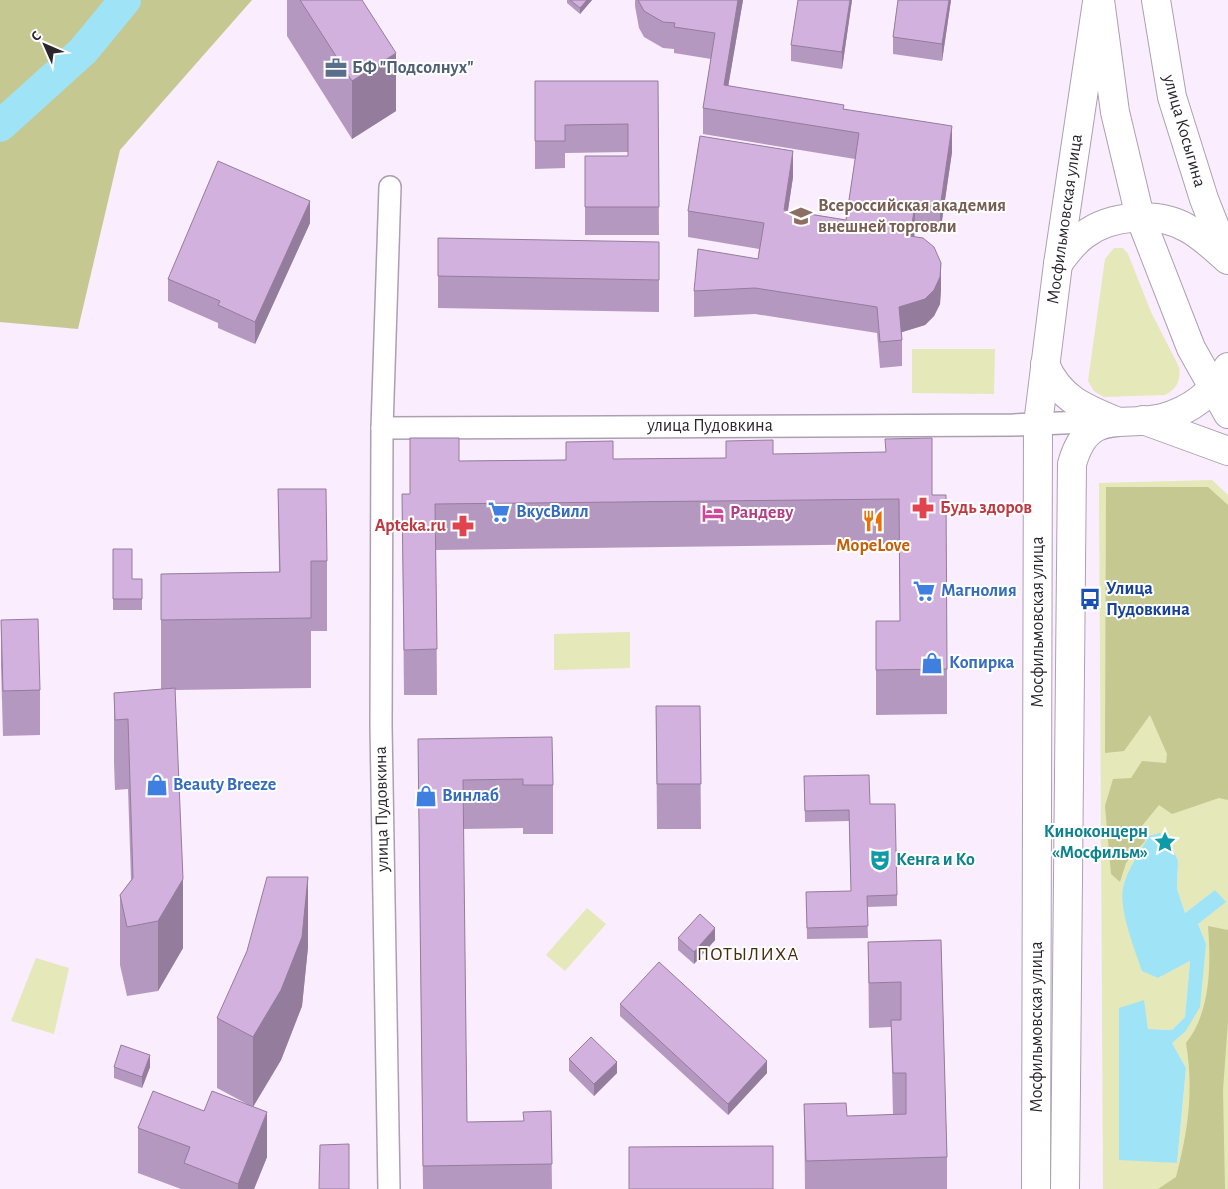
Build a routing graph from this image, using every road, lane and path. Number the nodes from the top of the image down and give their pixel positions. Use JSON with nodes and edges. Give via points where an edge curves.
{"nodes":[{"id":1,"x":1099,"y":0,"type":"edge"},
{"id":2,"x":1156,"y":0,"type":"edge"},
{"id":3,"x":390,"y":186,"type":"dead end"},
{"id":4,"x":1140,"y":217,"type":"junction"},
{"id":5,"x":1228,"y":260,"type":"edge"},
{"id":6,"x":1058,"y":264,"type":"junction"},
{"id":7,"x":1045,"y":364,"type":"junction"},
{"id":8,"x":1220,"y":378,"type":"edge"},
{"id":9,"x":1228,"y":414,"type":"edge"},
{"id":10,"x":1143,"y":420,"type":"junction"},
{"id":11,"x":1116,"y":421,"type":"junction"},
{"id":12,"x":1038,"y":424,"type":"junction"},
{"id":13,"x":382,"y":428,"type":"junction"},
{"id":14,"x":1228,"y":451,"type":"edge"},
{"id":15,"x":389,"y":1189,"type":"edge"},
{"id":16,"x":1036,"y":1189,"type":"edge"},
{"id":17,"x":1065,"y":1189,"type":"edge"}],
"edges":[{"from":1,"to":4,"type":"main road","via":[[1115,112]]},
{"from":1,"to":6,"type":"main road","name":"Мосфильмовская улица"},
{"from":2,"to":5,"type":"main road","name":"улица Косыгина","via":[[1172,97],[1204,199]]},
{"from":3,"to":13,"type":"street","name":"улица Пудовкина"},
{"from":4,"to":5,"type":"main road","name":"улица Косыгина","via":[[1187,227]]},
{"from":4,"to":6,"type":"main road","name":"улица Косыгина","via":[[1093,229],[1071,246]]},
{"from":4,"to":8,"type":"main road","via":[[1191,348]]},
{"from":6,"to":7,"type":"main road","name":"Мосфильмовская улица"},
{"from":7,"to":11,"type":"main road","via":[[1051,378],[1066,396]]},
{"from":7,"to":12,"type":"main road","name":"Мосфильмовская улица"},
{"from":8,"to":9,"type":"main road"},
{"from":8,"to":10,"type":"main road","via":[[1191,407]]},
{"from":10,"to":11,"type":"main road"},
{"from":10,"to":14,"type":"main road"},
{"from":11,"to":12,"type":"street","name":"улица Пудовкина"},
{"from":11,"to":17,"type":"main road","name":"Мосфильмовская улица","via":[[1095,428],[1084,438],[1076,449],[1072,464]]},
{"from":12,"to":13,"type":"street","name":"улица Пудовкина"},
{"from":12,"to":16,"type":"main road","name":"Мосфильмовская улица"},
{"from":13,"to":15,"type":"street","name":"улица Пудовкина","via":[[381,726]]}]}
